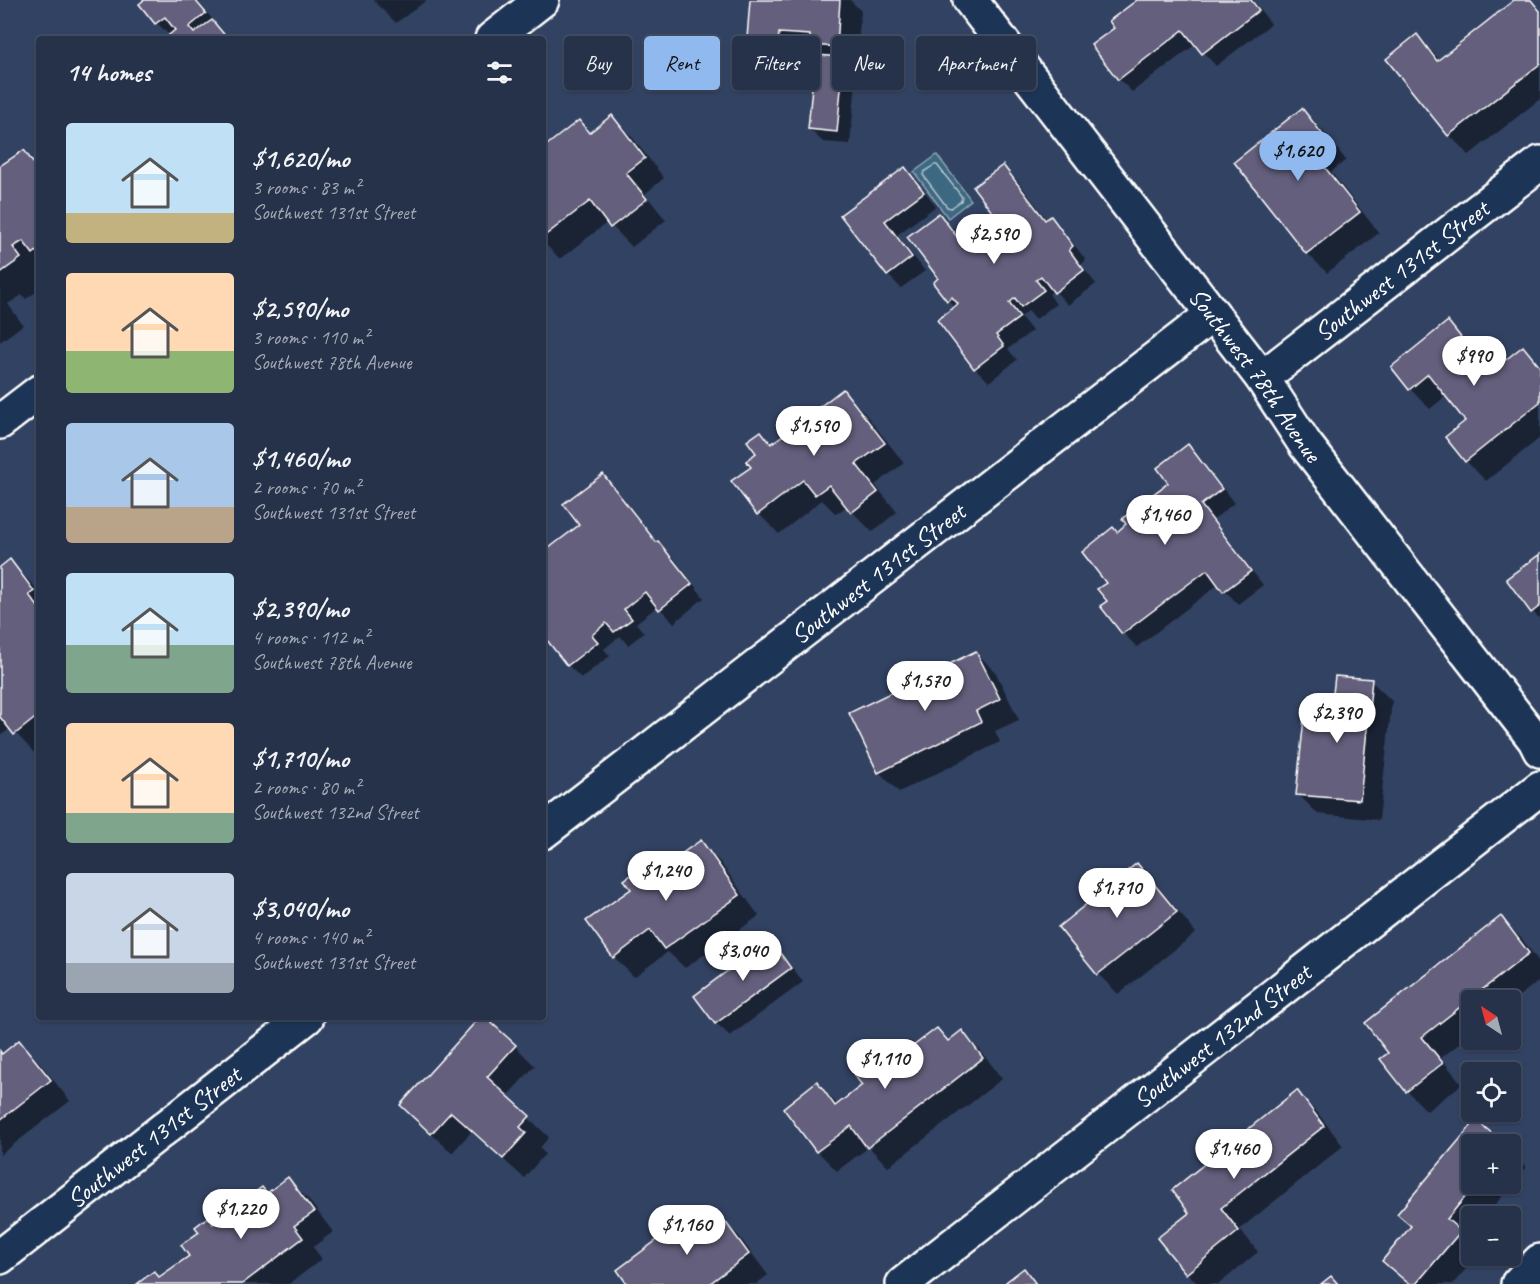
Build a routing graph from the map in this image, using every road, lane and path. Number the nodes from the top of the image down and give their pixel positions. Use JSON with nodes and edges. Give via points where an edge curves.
{"nodes":[{"id":1,"x":542,"y":0,"type":"edge"},
{"id":2,"x":985,"y":5,"type":"edge"},
{"id":3,"x":496,"y":36,"type":"edge"},
{"id":4,"x":1540,"y":163,"type":"edge"},
{"id":5,"x":1213,"y":314,"type":"junction"},
{"id":6,"x":1262,"y":378,"type":"junction"},
{"id":7,"x":36,"y":394,"type":"edge"},
{"id":8,"x":0,"y":422,"type":"edge"},
{"id":9,"x":1540,"y":750,"type":"edge"},
{"id":10,"x":1540,"y":788,"type":"edge"},
{"id":11,"x":546,"y":830,"type":"edge"},
{"id":12,"x":303,"y":1020,"type":"edge"},
{"id":13,"x":0,"y":1257,"type":"edge"},
{"id":14,"x":1540,"y":1261,"type":"edge"},
{"id":15,"x":903,"y":1284,"type":"edge"},
{"id":16,"x":1518,"y":1284,"type":"edge"}],
"edges":[{"from":1,"to":3,"type":"street"},
{"from":2,"to":5,"type":"street","name":"Southwest 78th Avenue"},
{"from":4,"to":6,"type":"street","name":"Southwest 131st Street"},
{"from":5,"to":6,"type":"street","name":"Southwest 78th Avenue"},
{"from":5,"to":11,"type":"street","name":"Southwest 131st Street"},
{"from":6,"to":9,"type":"street","name":"Southwest 78th Avenue","via":[[1305,444]]},
{"from":7,"to":8,"type":"street"},
{"from":10,"to":15,"type":"street","name":"Southwest 132nd Street"},
{"from":12,"to":13,"type":"street","name":"Southwest 131st Street"},
{"from":14,"to":16,"type":"street"}]}
